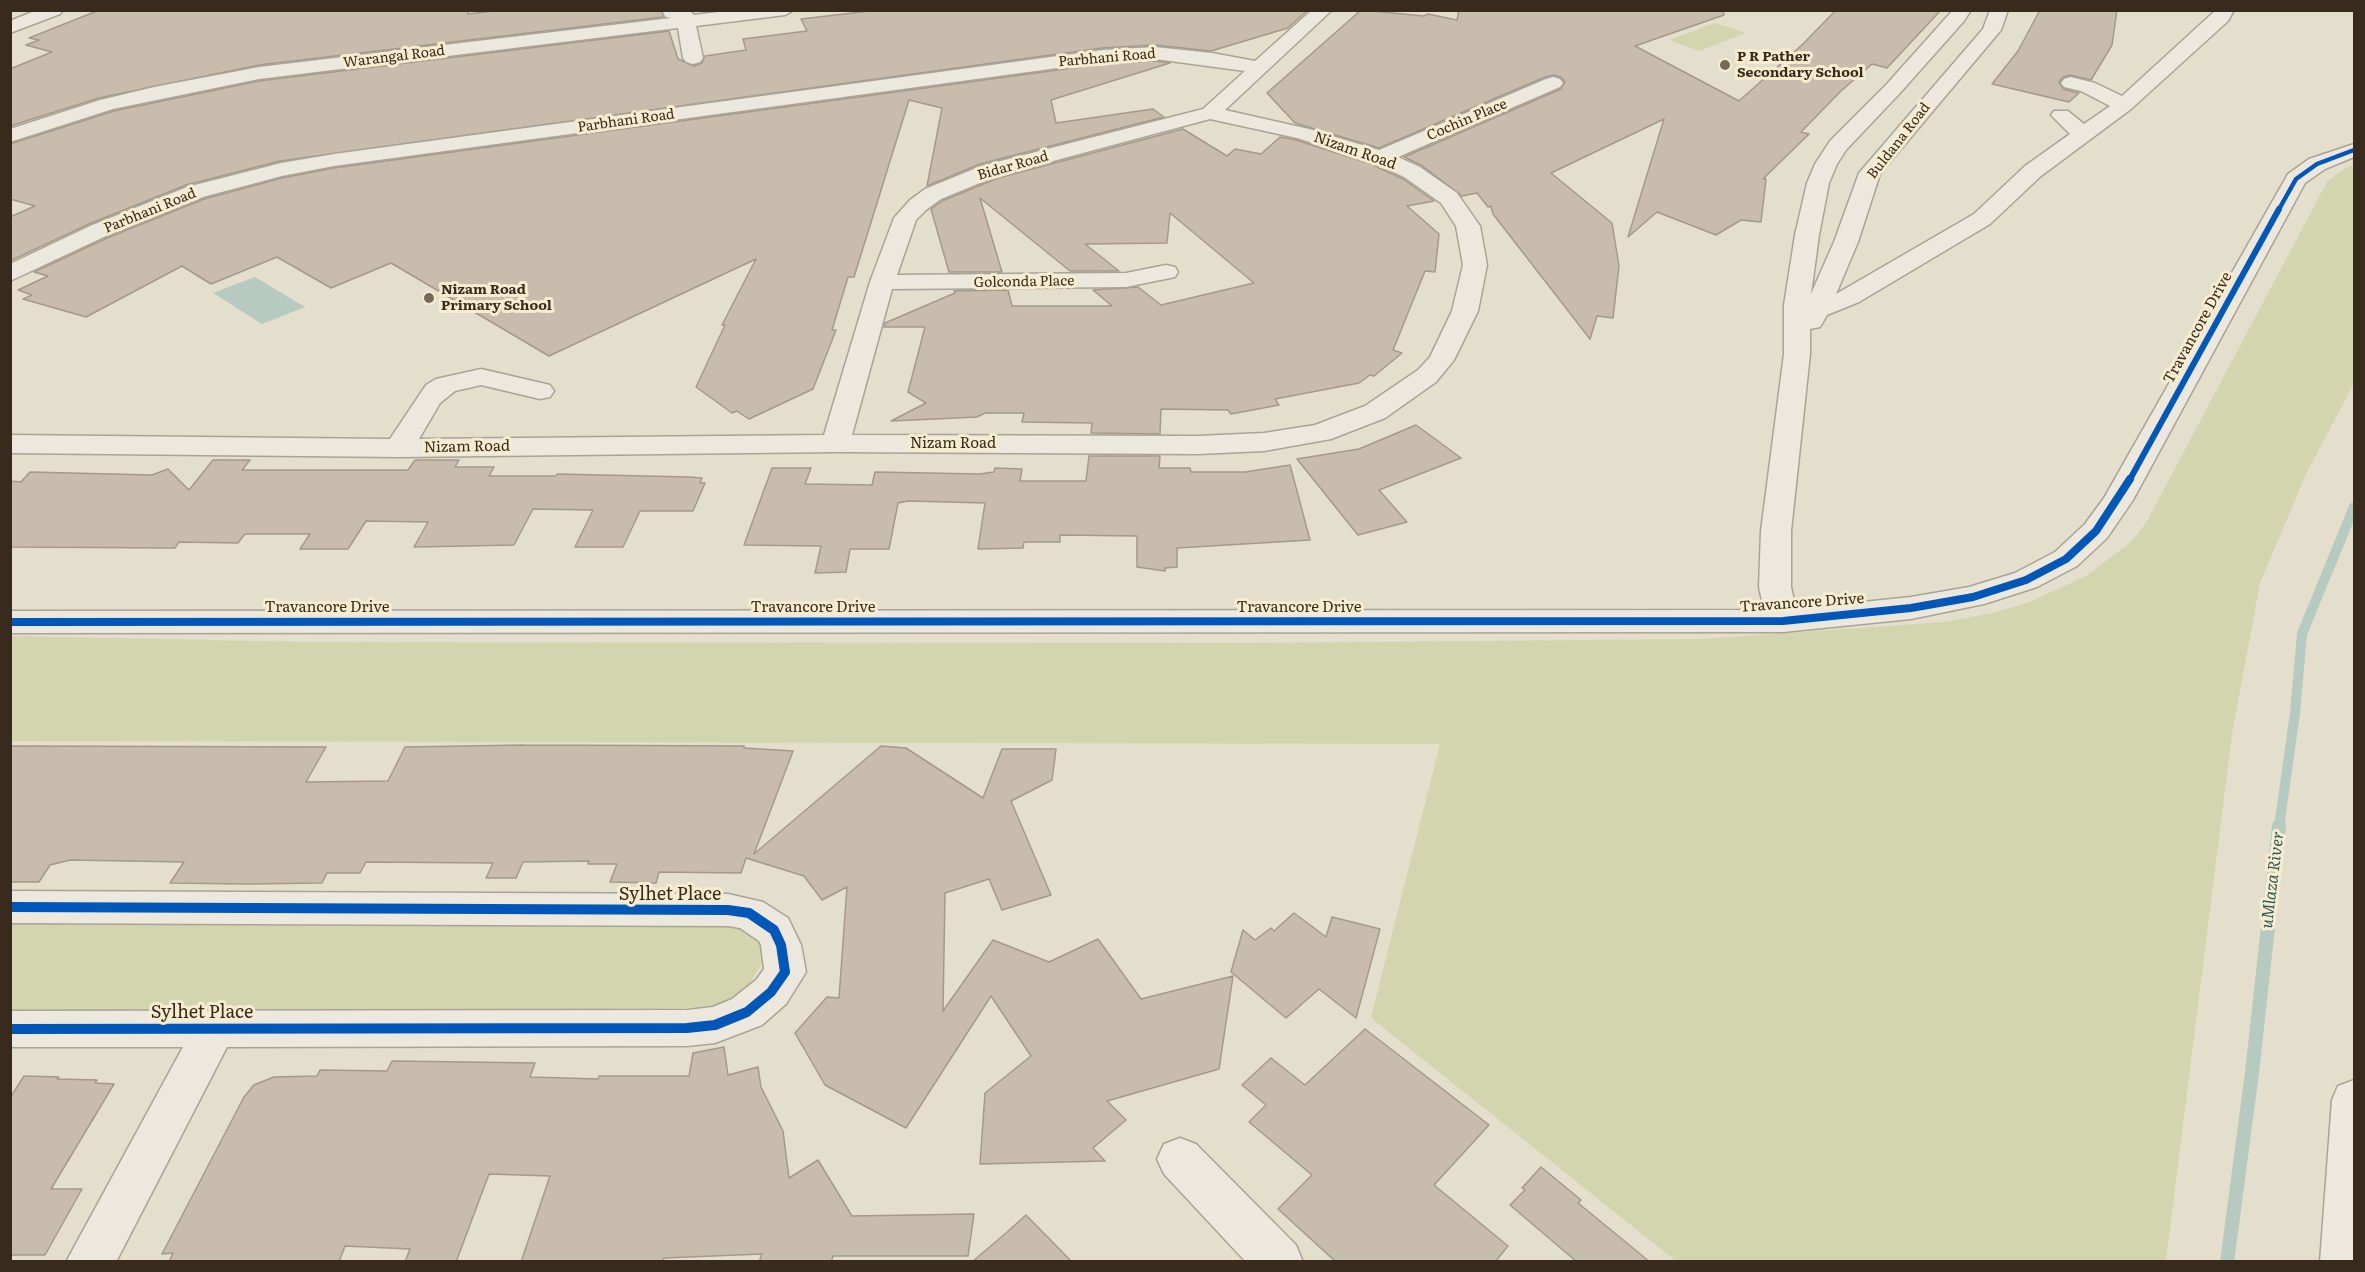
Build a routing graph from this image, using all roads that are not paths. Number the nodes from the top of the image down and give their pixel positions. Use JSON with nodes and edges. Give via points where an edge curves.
{"nodes":[{"id":1,"x":54,"y":10,"type":"edge"},
{"id":2,"x":785,"y":10,"type":"edge"},
{"id":3,"x":1323,"y":10,"type":"edge"},
{"id":4,"x":1962,"y":10,"type":"edge"},
{"id":5,"x":2000,"y":10,"type":"edge"},
{"id":6,"x":2225,"y":10,"type":"edge"},
{"id":7,"x":688,"y":22,"type":"junction"},
{"id":8,"x":10,"y":28,"type":"edge"},
{"id":9,"x":693,"y":58,"type":"dead end"},
{"id":10,"x":1259,"y":68,"type":"junction"},
{"id":11,"x":1553,"y":83,"type":"dead end"},
{"id":12,"x":2067,"y":86,"type":"dead end"},
{"id":13,"x":2116,"y":111,"type":"junction"},
{"id":14,"x":1210,"y":113,"type":"junction"},
{"id":15,"x":2061,"y":115,"type":"dead end"},
{"id":16,"x":2082,"y":135,"type":"junction"},
{"id":17,"x":10,"y":136,"type":"edge"},
{"id":18,"x":2355,"y":150,"type":"edge"},
{"id":19,"x":1380,"y":156,"type":"junction"},
{"id":20,"x":1166,"y":272,"type":"dead end"},
{"id":21,"x":10,"y":274,"type":"edge"},
{"id":22,"x":882,"y":282,"type":"junction"},
{"id":23,"x":1816,"y":310,"type":"junction"},
{"id":24,"x":1797,"y":354,"type":"junction"},
{"id":25,"x":540,"y":392,"type":"dead end"},
{"id":26,"x":836,"y":443,"type":"junction"},
{"id":27,"x":10,"y":444,"type":"edge"},
{"id":28,"x":399,"y":448,"type":"junction"},
{"id":29,"x":1783,"y":621,"type":"junction"},
{"id":30,"x":10,"y":622,"type":"edge"},
{"id":31,"x":10,"y":907,"type":"edge"},
{"id":32,"x":216,"y":1028,"type":"junction"},
{"id":33,"x":10,"y":1029,"type":"edge"},
{"id":34,"x":2355,"y":1100,"type":"edge"},
{"id":35,"x":1180,"y":1159,"type":"dead end"},
{"id":36,"x":90,"y":1262,"type":"edge"},
{"id":37,"x":1279,"y":1262,"type":"edge"},
{"id":38,"x":2344,"y":1262,"type":"edge"}],
"edges":[{"from":1,"to":8,"type":"street"},
{"from":2,"to":7,"type":"street","name":"Warangal Road"},
{"from":3,"to":10,"type":"street","name":"Bidar Road"},
{"from":4,"to":24,"type":"street","name":"Buldana Road","via":[[1826,164],[1807,235],[1797,305]]},
{"from":5,"to":23,"type":"street","name":"Buldana Road","via":[[1992,30],[1870,173]]},
{"from":6,"to":13,"type":"street","via":[[2222,17]]},
{"from":7,"to":9,"type":"street"},
{"from":7,"to":17,"type":"street","name":"Warangal Road","via":[[206,82],[107,105]]},
{"from":10,"to":14,"type":"street","name":"Bidar Road"},
{"from":10,"to":21,"type":"street","name":"Parbhani Road","via":[[1155,53],[1102,56],[334,160],[195,192],[98,231]]},
{"from":11,"to":19,"type":"street","name":"Cochin Place"},
{"from":12,"to":13,"type":"street"},
{"from":13,"to":16,"type":"street"},
{"from":14,"to":19,"type":"street","name":"Nizam Road","via":[[1302,133]]},
{"from":14,"to":22,"type":"street","name":"Bidar Road","via":[[989,171],[933,194],[905,218]]},
{"from":15,"to":16,"type":"street"},
{"from":16,"to":23,"type":"street","via":[[2033,171],[1982,219],[1850,297]]},
{"from":18,"to":29,"type":"street","name":"Travancore Drive","via":[[2317,164],[2296,178],[2118,500],[2096,531],[2066,559],[2026,580],[1972,597],[1911,608]]},
{"from":19,"to":26,"type":"street","name":"Nizam Road","via":[[1449,198],[1468,226],[1475,265],[1465,311],[1441,360],[1427,376],[1375,412],[1321,433],[1264,442]]},
{"from":20,"to":22,"type":"street","name":"Golconda Place","via":[[1126,280]]},
{"from":22,"to":26,"type":"street","name":"Bidar Road"},
{"from":23,"to":24,"type":"street","name":"Buldana Road"},
{"from":24,"to":29,"type":"street","name":"Buldana Road","via":[[1776,531],[1775,587]]},
{"from":25,"to":28,"type":"street","via":[[481,377],[446,385],[429,399]]},
{"from":26,"to":28,"type":"street","name":"Nizam Road"},
{"from":27,"to":28,"type":"street","name":"Nizam Road"},
{"from":29,"to":30,"type":"street","name":"Travancore Drive"},
{"from":31,"to":32,"type":"street","name":"Sylhet Place","via":[[728,910],[749,914],[774,930],[785,972],[771,992],[747,1012],[715,1025],[687,1028]]},
{"from":32,"to":33,"type":"street","name":"Sylhet Place"},
{"from":32,"to":36,"type":"street","name":"Sylhet Place"},
{"from":34,"to":38,"type":"street"},
{"from":35,"to":37,"type":"street"}]}
